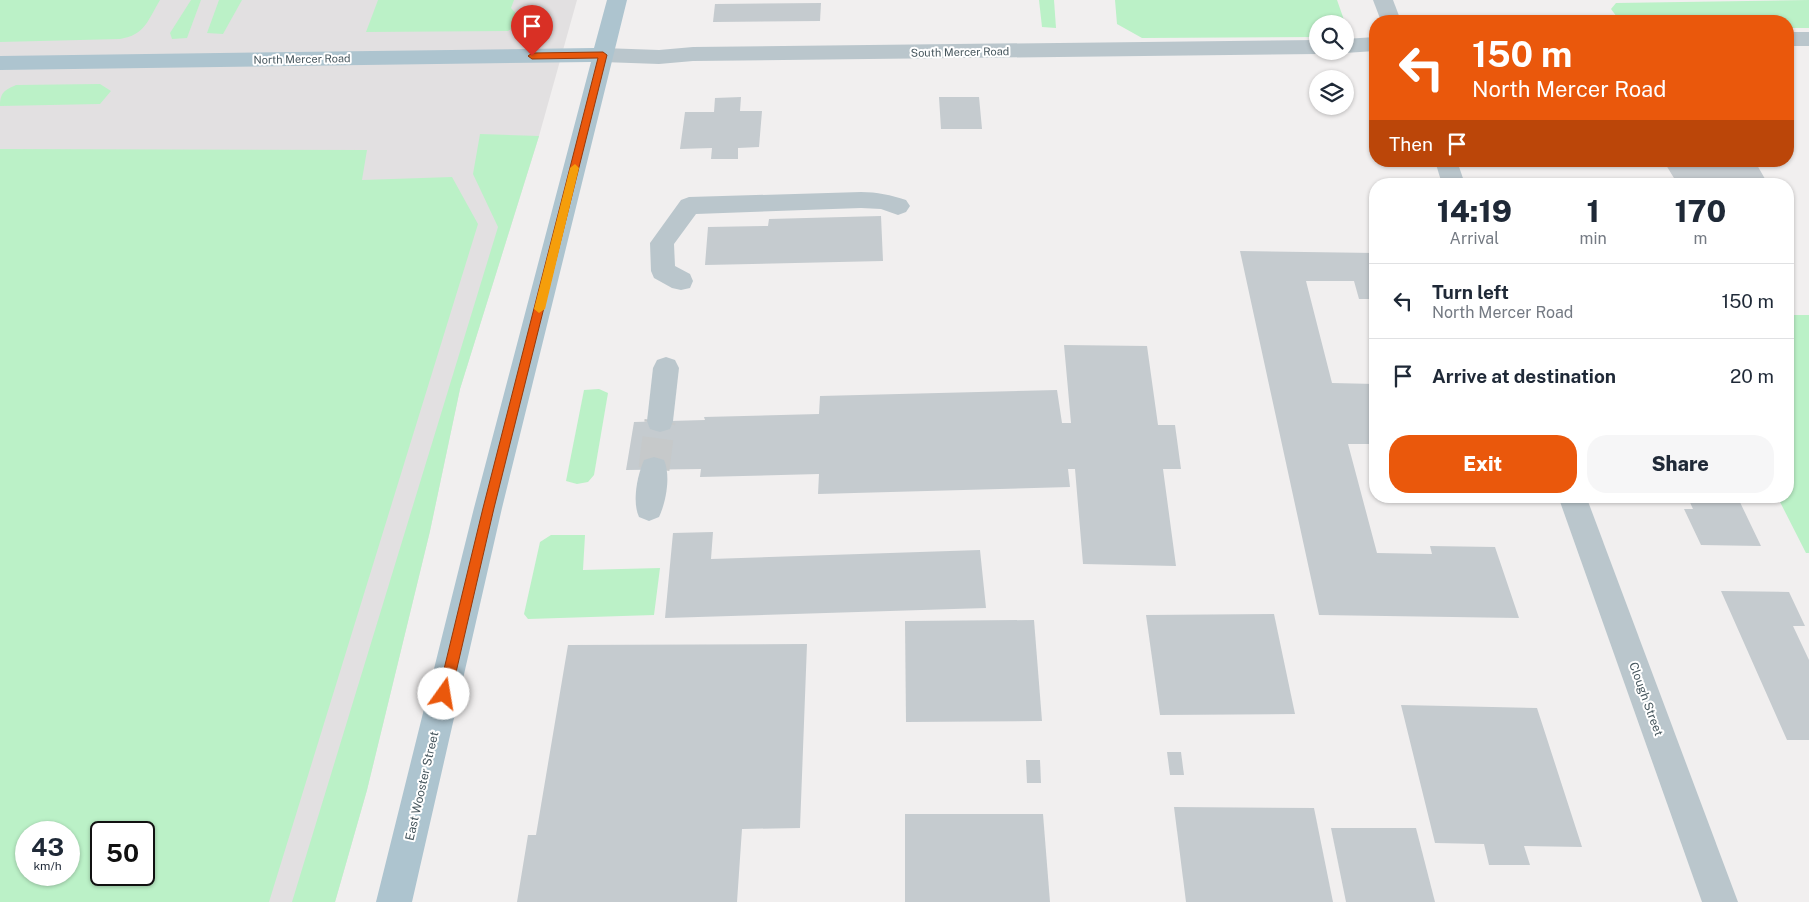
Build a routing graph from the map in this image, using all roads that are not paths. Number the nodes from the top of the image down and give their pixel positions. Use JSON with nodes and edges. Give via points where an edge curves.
{"nodes":[{"id":1,"x":617,"y":0,"type":"edge"},
{"id":2,"x":1383,"y":0,"type":"edge"},
{"id":3,"x":1389,"y":15,"type":"edge"},
{"id":4,"x":1794,"y":39,"type":"edge"},
{"id":5,"x":1809,"y":39,"type":"edge"},
{"id":6,"x":1369,"y":44,"type":"edge"},
{"id":7,"x":1354,"y":45,"type":"edge"},
{"id":8,"x":1309,"y":47,"type":"edge"},
{"id":9,"x":603,"y":55,"type":"junction"},
{"id":10,"x":0,"y":62,"type":"edge"},
{"id":11,"x":898,"y":206,"type":"dead end"},
{"id":12,"x":681,"y":281,"type":"dead end"},
{"id":13,"x":666,"y":368,"type":"dead end"},
{"id":14,"x":660,"y":421,"type":"tunnel mouth"},
{"id":15,"x":654,"y":470,"type":"tunnel mouth"},
{"id":16,"x":1575,"y":503,"type":"edge"},
{"id":17,"x":649,"y":508,"type":"dead end"},
{"id":18,"x":394,"y":902,"type":"edge"},
{"id":19,"x":1720,"y":902,"type":"edge"}],
"edges":[{"from":1,"to":9,"type":"main road","name":"East Wooster Street"},
{"from":2,"to":3,"type":"street"},
{"from":4,"to":5,"type":"street"},
{"from":6,"to":7,"type":"street"},
{"from":8,"to":9,"type":"street","name":"South Mercer Road","via":[[660,57]]},
{"from":9,"to":10,"type":"main road","name":"North Mercer Road"},
{"from":9,"to":18,"type":"main road","name":"East Wooster Street","via":[[488,508]]},
{"from":11,"to":12,"type":"street","via":[[861,200],[689,206],[662,243],[663,271]]},
{"from":13,"to":14,"type":"street"},
{"from":15,"to":17,"type":"street"},
{"from":16,"to":19,"type":"street","name":"Clough Street"}]}
